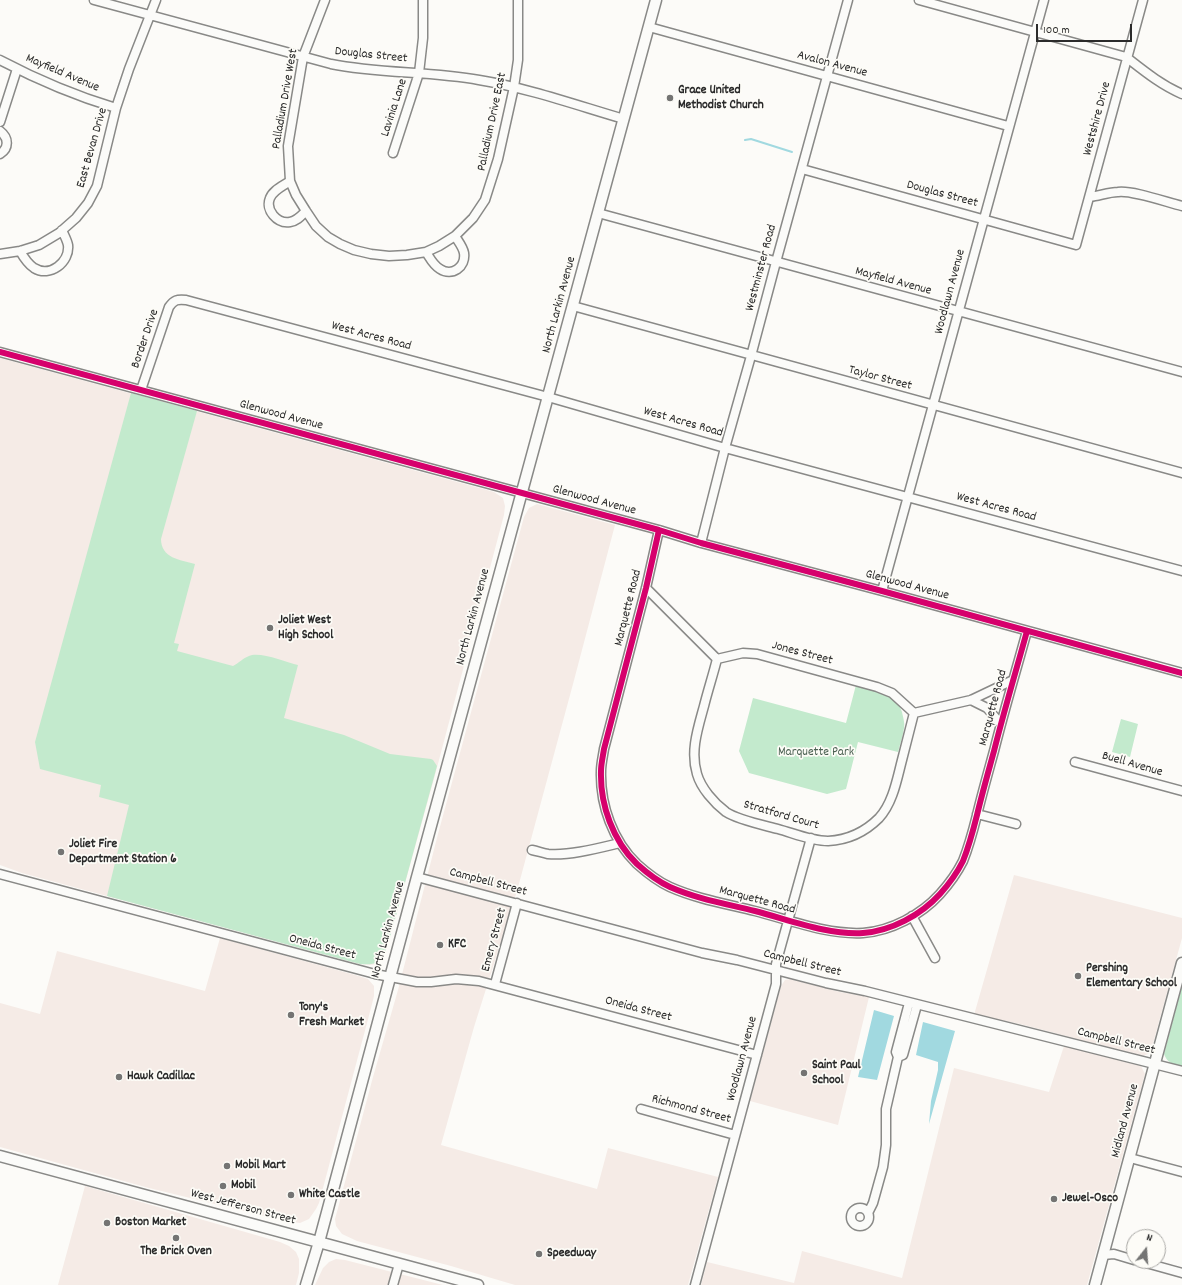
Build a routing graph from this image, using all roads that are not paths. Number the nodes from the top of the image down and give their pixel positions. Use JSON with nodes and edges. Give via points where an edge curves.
{"nodes":[{"id":1,"x":94,"y":0,"type":"edge"},
{"id":2,"x":156,"y":0,"type":"edge"},
{"id":3,"x":325,"y":0,"type":"edge"},
{"id":4,"x":423,"y":0,"type":"edge"},
{"id":5,"x":518,"y":0,"type":"edge"},
{"id":6,"x":656,"y":0,"type":"edge"},
{"id":7,"x":848,"y":0,"type":"edge"},
{"id":8,"x":919,"y":0,"type":"edge"},
{"id":9,"x":1044,"y":0,"type":"edge"},
{"id":10,"x":1143,"y":0,"type":"edge"},
{"id":11,"x":151,"y":15,"type":"junction"},
{"id":12,"x":648,"y":27,"type":"junction"},
{"id":13,"x":1035,"y":32,"type":"junction"},
{"id":14,"x":303,"y":57,"type":"junction"},
{"id":15,"x":1126,"y":57,"type":"junction"},
{"id":16,"x":0,"y":60,"type":"edge"},
{"id":17,"x":17,"y":68,"type":"junction"},
{"id":18,"x":419,"y":73,"type":"junction"},
{"id":19,"x":827,"y":76,"type":"junction"},
{"id":20,"x":514,"y":87,"type":"junction"},
{"id":21,"x":1182,"y":94,"type":"edge"},
{"id":22,"x":116,"y":108,"type":"junction"},
{"id":23,"x":624,"y":119,"type":"junction"},
{"id":24,"x":0,"y":122,"type":"edge"},
{"id":25,"x":1008,"y":126,"type":"junction"},
{"id":26,"x":0,"y":131,"type":"edge"},
{"id":27,"x":393,"y":153,"type":"dead end"},
{"id":28,"x":0,"y":154,"type":"edge"},
{"id":29,"x":802,"y":169,"type":"junction"},
{"id":30,"x":290,"y":181,"type":"junction"},
{"id":31,"x":1090,"y":197,"type":"junction"},
{"id":32,"x":1182,"y":206,"type":"edge"},
{"id":33,"x":306,"y":211,"type":"junction"},
{"id":34,"x":598,"y":213,"type":"junction"},
{"id":35,"x":984,"y":218,"type":"junction"},
{"id":36,"x":62,"y":230,"type":"junction"},
{"id":37,"x":455,"y":236,"type":"junction"},
{"id":38,"x":1076,"y":244,"type":"joint"},
{"id":39,"x":354,"y":250,"type":"joint"},
{"id":40,"x":20,"y":251,"type":"junction"},
{"id":41,"x":426,"y":252,"type":"junction"},
{"id":42,"x":0,"y":254,"type":"edge"},
{"id":43,"x":776,"y":262,"type":"junction"},
{"id":44,"x":178,"y":299,"type":"joint"},
{"id":45,"x":573,"y":306,"type":"junction"},
{"id":46,"x":958,"y":312,"type":"junction"},
{"id":47,"x":0,"y":352,"type":"edge"},
{"id":48,"x":751,"y":356,"type":"junction"},
{"id":49,"x":1182,"y":372,"type":"edge"},
{"id":50,"x":140,"y":390,"type":"junction"},
{"id":51,"x":548,"y":397,"type":"junction"},
{"id":52,"x":933,"y":406,"type":"junction"},
{"id":53,"x":725,"y":448,"type":"junction"},
{"id":54,"x":1182,"y":473,"type":"edge"},
{"id":55,"x":521,"y":493,"type":"junction"},
{"id":56,"x":908,"y":497,"type":"junction"},
{"id":57,"x":659,"y":530,"type":"junction"},
{"id":58,"x":701,"y":543,"type":"junction"},
{"id":59,"x":1182,"y":571,"type":"edge"},
{"id":60,"x":646,"y":588,"type":"junction"},
{"id":61,"x":882,"y":591,"type":"junction"},
{"id":62,"x":1027,"y":631,"type":"junction"},
{"id":63,"x":717,"y":659,"type":"junction"},
{"id":64,"x":1182,"y":673,"type":"edge"},
{"id":65,"x":1013,"y":680,"type":"junction"},
{"id":66,"x":971,"y":700,"type":"junction"},
{"id":67,"x":914,"y":713,"type":"junction"},
{"id":68,"x":1001,"y":724,"type":"junction"},
{"id":69,"x":1075,"y":762,"type":"dead end"},
{"id":70,"x":1182,"y":791,"type":"edge"},
{"id":71,"x":977,"y":814,"type":"junction"},
{"id":72,"x":1016,"y":824,"type":"dead end"},
{"id":73,"x":811,"y":838,"type":"junction"},
{"id":74,"x":620,"y":843,"type":"junction"},
{"id":75,"x":532,"y":850,"type":"dead end"},
{"id":76,"x":0,"y":874,"type":"edge"},
{"id":77,"x":417,"y":877,"type":"junction"},
{"id":78,"x":517,"y":903,"type":"junction"},
{"id":79,"x":912,"y":916,"type":"junction"},
{"id":80,"x":788,"y":920,"type":"junction"},
{"id":81,"x":935,"y":958,"type":"dead end"},
{"id":82,"x":1182,"y":963,"type":"edge"},
{"id":83,"x":776,"y":971,"type":"junction"},
{"id":84,"x":390,"y":977,"type":"junction"},
{"id":85,"x":495,"y":984,"type":"junction"},
{"id":86,"x":913,"y":1004,"type":"junction"},
{"id":87,"x":757,"y":1055,"type":"junction"},
{"id":88,"x":1155,"y":1064,"type":"junction"},
{"id":89,"x":1182,"y":1071,"type":"edge"},
{"id":90,"x":641,"y":1109,"type":"dead end"},
{"id":91,"x":735,"y":1135,"type":"junction"},
{"id":92,"x":0,"y":1156,"type":"edge"},
{"id":93,"x":1130,"y":1158,"type":"junction"},
{"id":94,"x":1182,"y":1172,"type":"edge"},
{"id":95,"x":868,"y":1213,"type":"dead end"},
{"id":96,"x":319,"y":1242,"type":"junction"},
{"id":97,"x":1103,"y":1255,"type":"junction"},
{"id":98,"x":1126,"y":1258,"type":"edge"},
{"id":99,"x":399,"y":1264,"type":"junction"},
{"id":100,"x":1166,"y":1269,"type":"edge"},
{"id":101,"x":1182,"y":1273,"type":"edge"},
{"id":102,"x":306,"y":1285,"type":"edge"},
{"id":103,"x":393,"y":1285,"type":"edge"},
{"id":104,"x":478,"y":1285,"type":"edge"},
{"id":105,"x":695,"y":1285,"type":"edge"},
{"id":106,"x":1095,"y":1285,"type":"edge"}],
"edges":[{"from":1,"to":11,"type":"street","name":"Douglas Street"},
{"from":2,"to":11,"type":"street","name":"East Bevan Drive"},
{"from":3,"to":14,"type":"street","name":"Palladium Drive West"},
{"from":4,"to":18,"type":"street","name":"Lavinia Lane","via":[[424,38]]},
{"from":5,"to":20,"type":"street","name":"Palladium Drive East","via":[[518,60]]},
{"from":6,"to":12,"type":"main road","name":"North Larkin Avenue"},
{"from":7,"to":19,"type":"street","name":"Westminster Road"},
{"from":8,"to":13,"type":"street"},
{"from":9,"to":13,"type":"street","name":"Woodlawn Avenue"},
{"from":10,"to":15,"type":"street","name":"Westshire Drive"},
{"from":11,"to":14,"type":"street","name":"Douglas Street"},
{"from":11,"to":22,"type":"street","name":"East Bevan Drive"},
{"from":12,"to":19,"type":"street","name":"Avalon Avenue"},
{"from":12,"to":23,"type":"main road","name":"North Larkin Avenue"},
{"from":13,"to":15,"type":"street"},
{"from":13,"to":25,"type":"street","name":"Woodlawn Avenue"},
{"from":14,"to":18,"type":"street","name":"Douglas Street","via":[[352,68]]},
{"from":14,"to":30,"type":"street","name":"Palladium Drive West","via":[[288,146]]},
{"from":15,"to":21,"type":"street","via":[[1153,78]]},
{"from":15,"to":31,"type":"street","name":"Westshire Drive"},
{"from":16,"to":17,"type":"street","name":"Mayfield Avenue"},
{"from":17,"to":22,"type":"street","name":"Mayfield Avenue","via":[[67,92]]},
{"from":17,"to":24,"type":"street"},
{"from":18,"to":20,"type":"street","name":"Douglas Street"},
{"from":18,"to":27,"type":"street","name":"Lavinia Lane"},
{"from":19,"to":25,"type":"street","name":"Avalon Avenue"},
{"from":19,"to":29,"type":"street","name":"Westminster Road"},
{"from":20,"to":23,"type":"street","name":"Douglas Street"},
{"from":20,"to":37,"type":"street","name":"Palladium Drive East","via":[[498,159],[485,200],[473,218]]},
{"from":22,"to":36,"type":"street","name":"East Bevan Drive","via":[[97,186],[88,203]]},
{"from":23,"to":34,"type":"main road","name":"North Larkin Avenue"},
{"from":25,"to":35,"type":"street","name":"Woodlawn Avenue"},
{"from":26,"to":28,"type":"street","via":[[7,143]]},
{"from":29,"to":35,"type":"street","name":"Douglas Street"},
{"from":29,"to":43,"type":"street","name":"Westminster Road"},
{"from":30,"to":33,"type":"street","name":"Palladium Drive West"},
{"from":30,"to":33,"type":"street","via":[[276,190],[270,198],[269,209],[273,216],[281,221],[290,222],[298,219]]},
{"from":31,"to":32,"type":"street","via":[[1118,191]]},
{"from":31,"to":38,"type":"street","name":"Westshire Drive"},
{"from":33,"to":39,"type":"street","name":"Palladium Drive West","via":[[316,226],[328,237]]},
{"from":34,"to":43,"type":"street","name":"Mayfield Avenue"},
{"from":34,"to":45,"type":"main road","name":"North Larkin Avenue"},
{"from":35,"to":38,"type":"street","name":"Douglas Street"},
{"from":35,"to":46,"type":"street","name":"Woodlawn Avenue"},
{"from":36,"to":40,"type":"street","name":"East Bevan Drive","via":[[39,245]]},
{"from":36,"to":40,"type":"street","via":[[68,245],[67,255],[62,263],[52,270],[35,269]]},
{"from":37,"to":41,"type":"street","name":"Palladium Drive East"},
{"from":37,"to":41,"type":"street","via":[[462,246],[464,261],[461,268],[454,272],[439,269]]},
{"from":39,"to":41,"type":"street","name":"Palladium Drive East","via":[[389,256]]},
{"from":40,"to":42,"type":"street","name":"East Bevan Drive"},
{"from":43,"to":46,"type":"street","name":"Mayfield Avenue"},
{"from":43,"to":48,"type":"street","name":"Westminster Road"},
{"from":44,"to":50,"type":"street","name":"Border Drive","via":[[173,301],[169,308]]},
{"from":44,"to":51,"type":"street","name":"West Acres Road"},
{"from":45,"to":48,"type":"street","name":"Taylor Street"},
{"from":45,"to":51,"type":"main road","name":"North Larkin Avenue"},
{"from":46,"to":49,"type":"street","name":"Mayfield Avenue"},
{"from":46,"to":52,"type":"street","name":"Woodlawn Avenue"},
{"from":47,"to":50,"type":"street","name":"Glenwood Avenue"},
{"from":48,"to":52,"type":"street","name":"Taylor Street"},
{"from":48,"to":53,"type":"street","name":"Westminster Road"},
{"from":50,"to":55,"type":"street","name":"Glenwood Avenue"},
{"from":51,"to":53,"type":"street","name":"West Acres Road"},
{"from":51,"to":55,"type":"main road","name":"North Larkin Avenue"},
{"from":52,"to":54,"type":"street","name":"Taylor Street"},
{"from":52,"to":56,"type":"street","name":"Woodlawn Avenue"},
{"from":53,"to":56,"type":"street","name":"West Acres Road"},
{"from":53,"to":58,"type":"street","name":"Westminster Road"},
{"from":55,"to":57,"type":"street","name":"Glenwood Avenue"},
{"from":55,"to":77,"type":"main road","name":"North Larkin Avenue"},
{"from":56,"to":59,"type":"street","name":"West Acres Road"},
{"from":56,"to":61,"type":"street","name":"Woodlawn Avenue"},
{"from":57,"to":58,"type":"street","name":"Glenwood Avenue"},
{"from":57,"to":60,"type":"street","name":"Marquette Road"},
{"from":58,"to":61,"type":"street","name":"Glenwood Avenue"},
{"from":60,"to":63,"type":"street"},
{"from":60,"to":74,"type":"street","name":"Marquette Road","via":[[604,749],[601,770],[606,812]]},
{"from":61,"to":62,"type":"street","name":"Glenwood Avenue"},
{"from":62,"to":64,"type":"street","name":"Glenwood Avenue"},
{"from":62,"to":65,"type":"street","name":"Marquette Road"},
{"from":63,"to":67,"type":"street","name":"Jones Street","via":[[743,653],[757,654],[878,687],[892,693]]},
{"from":63,"to":73,"type":"street","name":"Stratford Court","via":[[695,738],[695,764],[704,789],[727,813]]},
{"from":65,"to":66,"type":"street"},
{"from":65,"to":68,"type":"street","name":"Marquette Road"},
{"from":66,"to":67,"type":"street"},
{"from":66,"to":68,"type":"street","via":[[987,708]]},
{"from":67,"to":73,"type":"street","name":"Stratford Court","via":[[894,790],[880,817],[857,835],[827,841]]},
{"from":68,"to":71,"type":"street","name":"Marquette Road"},
{"from":69,"to":70,"type":"street","name":"Buell Avenue"},
{"from":71,"to":72,"type":"street"},
{"from":71,"to":79,"type":"street","name":"Marquette Road","via":[[965,856],[952,879],[939,895]]},
{"from":73,"to":80,"type":"street","name":"Woodlawn Avenue"},
{"from":74,"to":75,"type":"street","via":[[563,854]]},
{"from":74,"to":80,"type":"street","name":"Marquette Road","via":[[637,863],[669,887]]},
{"from":76,"to":84,"type":"street","name":"Oneida Street"},
{"from":77,"to":78,"type":"street","name":"Campbell Street"},
{"from":77,"to":84,"type":"main road","name":"North Larkin Avenue"},
{"from":78,"to":83,"type":"street","name":"Campbell Street"},
{"from":78,"to":85,"type":"street","name":"Emery Street"},
{"from":79,"to":80,"type":"street","name":"Marquette Road","via":[[883,929],[864,933],[822,930]]},
{"from":79,"to":81,"type":"street"},
{"from":80,"to":83,"type":"street","name":"Woodlawn Avenue"},
{"from":82,"to":88,"type":"main road","name":"Midland Avenue"},
{"from":83,"to":86,"type":"street","name":"Campbell Street"},
{"from":83,"to":87,"type":"street","name":"Woodlawn Avenue","via":[[776,984]]},
{"from":84,"to":85,"type":"street","name":"Oneida Street","via":[[424,982],[466,979]]},
{"from":84,"to":96,"type":"main road","name":"North Larkin Avenue"},
{"from":85,"to":87,"type":"street","name":"Oneida Street"},
{"from":86,"to":88,"type":"street","name":"Campbell Street"},
{"from":86,"to":95,"type":"street","via":[[896,1052],[898,1057],[886,1109],[883,1167]]},
{"from":87,"to":91,"type":"street","name":"Woodlawn Avenue"},
{"from":88,"to":89,"type":"street","name":"Campbell Street"},
{"from":88,"to":93,"type":"main road","name":"Midland Avenue"},
{"from":90,"to":91,"type":"street","name":"Richmond Street"},
{"from":91,"to":105,"type":"street","name":"Woodlawn Avenue"},
{"from":92,"to":96,"type":"main road","name":"West Jefferson Street"},
{"from":93,"to":94,"type":"street"},
{"from":93,"to":97,"type":"main road","name":"Midland Avenue"},
{"from":96,"to":99,"type":"main road","name":"West Jefferson Street"},
{"from":96,"to":102,"type":"main road","name":"North Larkin Avenue"},
{"from":97,"to":98,"type":"street","via":[[1114,1254]]},
{"from":97,"to":106,"type":"main road","name":"Midland Avenue"},
{"from":99,"to":103,"type":"street"},
{"from":99,"to":104,"type":"main road","name":"West Jefferson Street"},
{"from":100,"to":101,"type":"street"}]}
